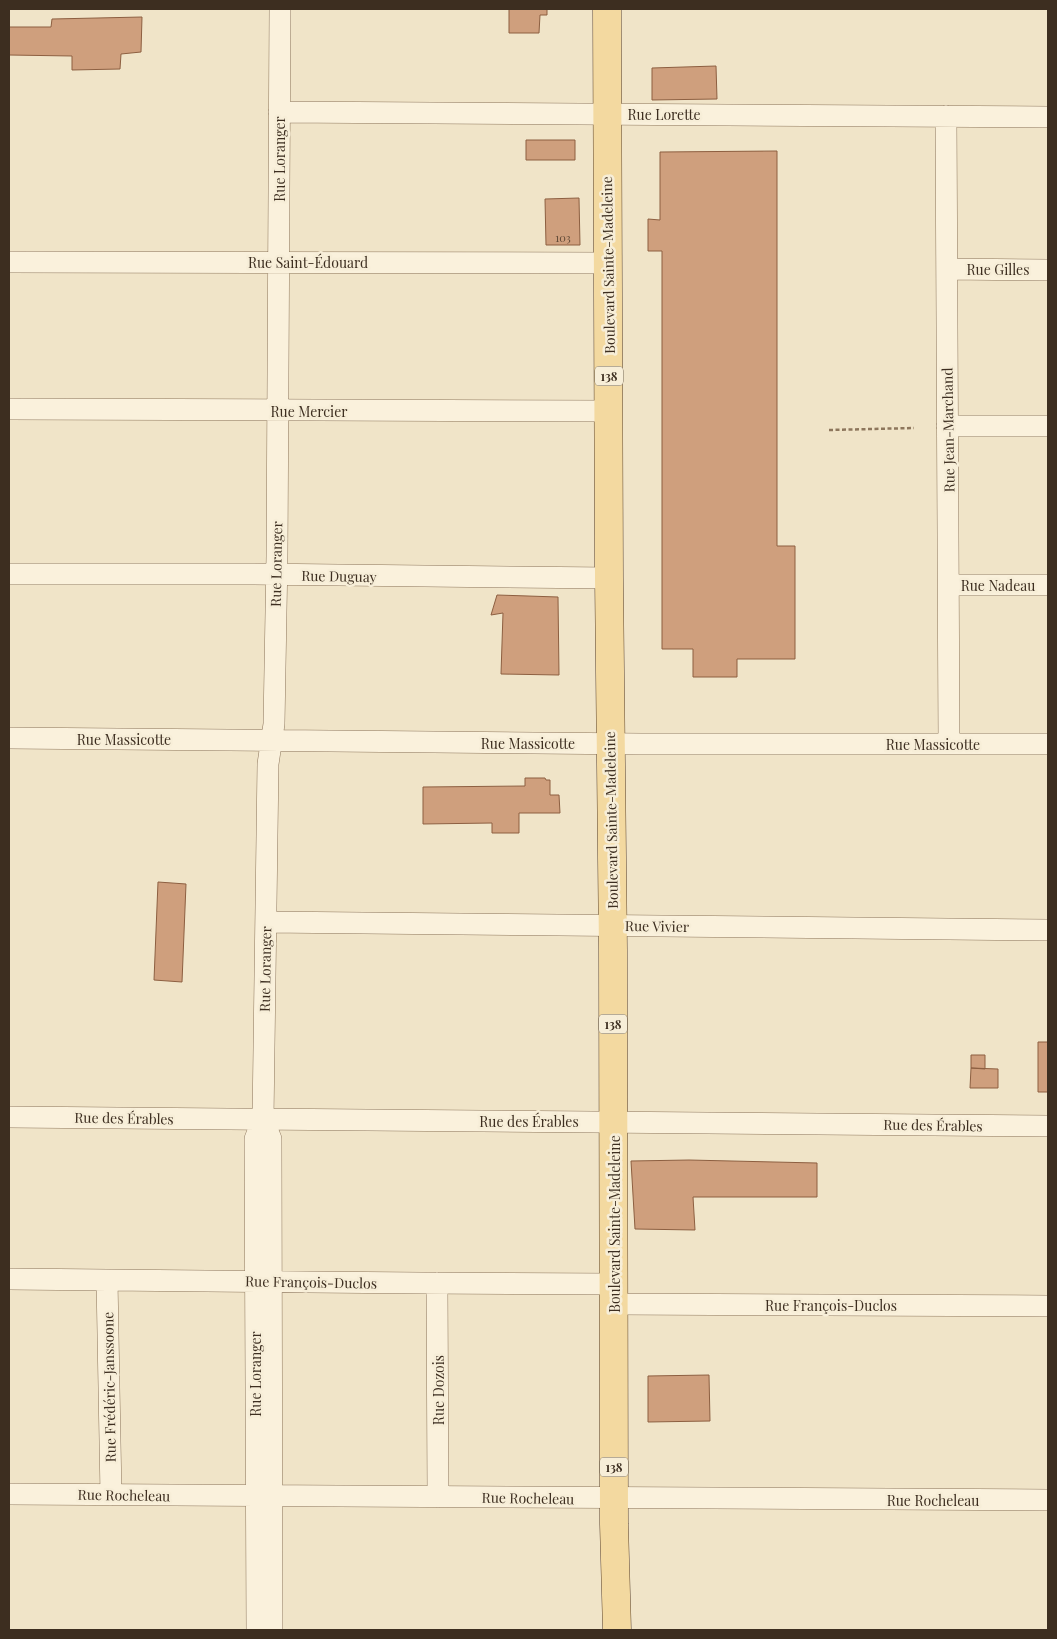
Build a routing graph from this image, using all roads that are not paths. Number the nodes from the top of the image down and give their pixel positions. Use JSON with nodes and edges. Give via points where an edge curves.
{"nodes":[{"id":1,"x":280,"y":9,"type":"edge"},
{"id":2,"x":607,"y":9,"type":"edge"},
{"id":3,"x":279,"y":112,"type":"junction"},
{"id":4,"x":607,"y":114,"type":"junction"},
{"id":5,"x":946,"y":116,"type":"junction"},
{"id":6,"x":1048,"y":116,"type":"edge"},
{"id":7,"x":9,"y":262,"type":"edge"},
{"id":8,"x":278,"y":262,"type":"junction"},
{"id":9,"x":608,"y":263,"type":"junction"},
{"id":10,"x":947,"y":269,"type":"junction"},
{"id":11,"x":1048,"y":270,"type":"edge"},
{"id":12,"x":9,"y":409,"type":"edge"},
{"id":13,"x":278,"y":411,"type":"junction"},
{"id":14,"x":609,"y":411,"type":"junction"},
{"id":15,"x":947,"y":426,"type":"junction"},
{"id":16,"x":1048,"y":426,"type":"edge"},
{"id":17,"x":9,"y":574,"type":"edge"},
{"id":18,"x":276,"y":575,"type":"junction"},
{"id":19,"x":609,"y":578,"type":"junction"},
{"id":20,"x":949,"y":585,"type":"junction"},
{"id":21,"x":1048,"y":585,"type":"edge"},
{"id":22,"x":9,"y":738,"type":"edge"},
{"id":23,"x":271,"y":740,"type":"junction"},
{"id":24,"x":610,"y":744,"type":"junction"},
{"id":25,"x":949,"y":744,"type":"junction"},
{"id":26,"x":1048,"y":744,"type":"edge"},
{"id":27,"x":266,"y":922,"type":"junction"},
{"id":28,"x":613,"y":926,"type":"junction"},
{"id":29,"x":1048,"y":930,"type":"edge"},
{"id":30,"x":9,"y":1117,"type":"edge"},
{"id":31,"x":263,"y":1120,"type":"junction"},
{"id":32,"x":613,"y":1122,"type":"junction"},
{"id":33,"x":1048,"y":1126,"type":"edge"},
{"id":34,"x":9,"y":1279,"type":"edge"},
{"id":35,"x":107,"y":1280,"type":"junction"},
{"id":36,"x":263,"y":1281,"type":"junction"},
{"id":37,"x":437,"y":1283,"type":"junction"},
{"id":38,"x":614,"y":1294,"type":"junction"},
{"id":39,"x":1048,"y":1306,"type":"edge"},
{"id":40,"x":9,"y":1494,"type":"edge"},
{"id":41,"x":111,"y":1495,"type":"junction"},
{"id":42,"x":264,"y":1496,"type":"junction"},
{"id":43,"x":438,"y":1496,"type":"junction"},
{"id":44,"x":614,"y":1499,"type":"junction"},
{"id":45,"x":1048,"y":1500,"type":"edge"},
{"id":46,"x":257,"y":1630,"type":"edge"},
{"id":47,"x":272,"y":1630,"type":"edge"},
{"id":48,"x":617,"y":1630,"type":"edge"}],
"edges":[{"from":1,"to":3,"type":"street","name":"Rue Loranger"},
{"from":2,"to":4,"type":"main road","name":"Boulevard Sainte-Madeleine","number":"138"},
{"from":3,"to":4,"type":"street","name":"Rue Lorette"},
{"from":3,"to":8,"type":"street","name":"Rue Loranger"},
{"from":4,"to":5,"type":"street","name":"Rue Lorette"},
{"from":4,"to":9,"type":"main road","name":"Boulevard Sainte-Madeleine","number":"138"},
{"from":5,"to":6,"type":"street","name":"Rue Lorette"},
{"from":5,"to":10,"type":"street","name":"Rue Jean-Marchand"},
{"from":7,"to":8,"type":"street","name":"Rue Saint-Édouard"},
{"from":8,"to":9,"type":"street","name":"Rue Saint-Édouard"},
{"from":8,"to":13,"type":"street","name":"Rue Loranger"},
{"from":9,"to":14,"type":"main road","name":"Boulevard Sainte-Madeleine","number":"138"},
{"from":10,"to":11,"type":"street","name":"Rue Gilles"},
{"from":10,"to":15,"type":"street","name":"Rue Jean-Marchand"},
{"from":12,"to":13,"type":"street","name":"Rue Mercier"},
{"from":13,"to":14,"type":"street","name":"Rue Mercier"},
{"from":13,"to":18,"type":"street","name":"Rue Loranger"},
{"from":14,"to":19,"type":"main road","name":"Boulevard Sainte-Madeleine","number":"138"},
{"from":15,"to":16,"type":"street"},
{"from":15,"to":20,"type":"street","name":"Rue Jean-Marchand"},
{"from":17,"to":18,"type":"street","name":"Rue Duguay"},
{"from":18,"to":19,"type":"street","name":"Rue Duguay"},
{"from":18,"to":23,"type":"street","name":"Rue Loranger","via":[[274,724]]},
{"from":19,"to":24,"type":"main road","name":"Boulevard Sainte-Madeleine","number":"138"},
{"from":20,"to":21,"type":"street","name":"Rue Nadeau"},
{"from":20,"to":25,"type":"street","name":"Rue Jean-Marchand"},
{"from":22,"to":23,"type":"street","name":"Rue Massicotte"},
{"from":23,"to":24,"type":"street","name":"Rue Massicotte"},
{"from":23,"to":27,"type":"street","name":"Rue Loranger"},
{"from":24,"to":25,"type":"street","name":"Rue Massicotte"},
{"from":24,"to":28,"type":"main road","name":"Boulevard Sainte-Madeleine","number":"138"},
{"from":25,"to":26,"type":"street","name":"Rue Massicotte"},
{"from":27,"to":28,"type":"street","name":"Rue Vivier"},
{"from":27,"to":31,"type":"street","name":"Rue Loranger"},
{"from":28,"to":29,"type":"street","name":"Rue Vivier"},
{"from":28,"to":32,"type":"main road","name":"Boulevard Sainte-Madeleine","number":"138"},
{"from":30,"to":31,"type":"street","name":"Rue des Érables"},
{"from":31,"to":32,"type":"street","name":"Rue des Érables"},
{"from":31,"to":36,"type":"street","name":"Rue Loranger","via":[[271,1139]]},
{"from":32,"to":33,"type":"street","name":"Rue des Érables"},
{"from":32,"to":38,"type":"main road","name":"Boulevard Sainte-Madeleine","number":"138"},
{"from":34,"to":35,"type":"street","name":"Rue François-Duclos"},
{"from":35,"to":36,"type":"street","name":"Rue François-Duclos"},
{"from":35,"to":41,"type":"street","name":"Rue Frédéric-Janssoone"},
{"from":36,"to":37,"type":"street","name":"Rue François-Duclos"},
{"from":36,"to":42,"type":"street","name":"Rue Loranger"},
{"from":37,"to":38,"type":"street","name":"Rue François-Duclos"},
{"from":37,"to":43,"type":"street","name":"Rue Dozois"},
{"from":38,"to":39,"type":"street","name":"Rue François-Duclos"},
{"from":38,"to":44,"type":"main road","name":"Boulevard Sainte-Madeleine","number":"138"},
{"from":40,"to":41,"type":"street","name":"Rue Rocheleau"},
{"from":41,"to":42,"type":"street","name":"Rue Rocheleau"},
{"from":42,"to":43,"type":"street","name":"Rue Rocheleau"},
{"from":42,"to":46,"type":"street","name":"Rue Loranger"},
{"from":42,"to":47,"type":"street","name":"Rue Loranger"},
{"from":43,"to":44,"type":"street","name":"Rue Rocheleau"},
{"from":44,"to":45,"type":"street","name":"Rue Rocheleau"},
{"from":44,"to":48,"type":"main road","name":"Boulevard Sainte-Madeleine","number":"138"}]}
